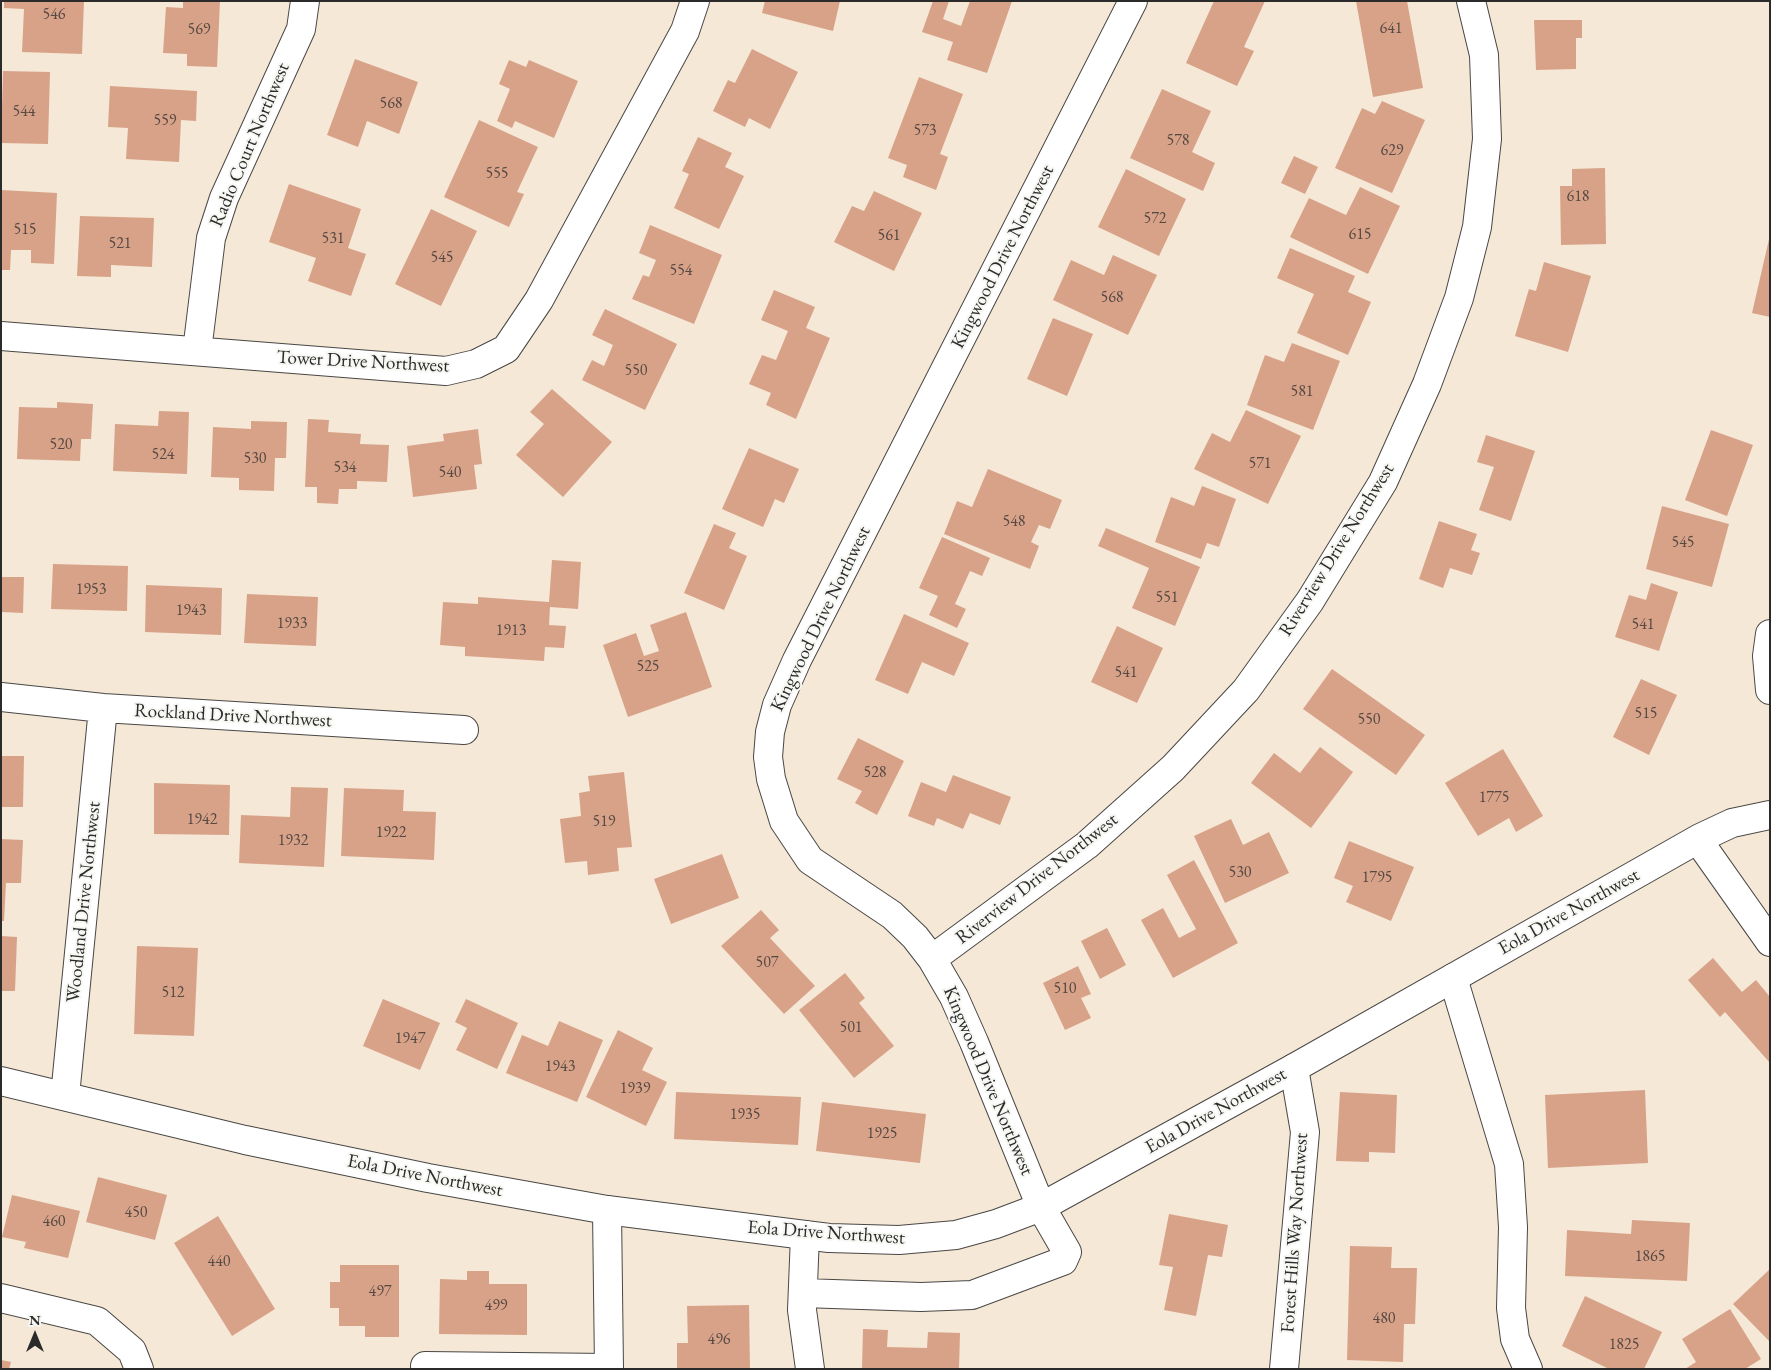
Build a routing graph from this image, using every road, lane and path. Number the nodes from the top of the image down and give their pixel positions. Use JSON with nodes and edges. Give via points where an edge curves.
{"nodes":[{"id":1,"x":305,"y":1,"type":"edge"},
{"id":2,"x":695,"y":1,"type":"edge"},
{"id":3,"x":1134,"y":1,"type":"edge"},
{"id":4,"x":1471,"y":1,"type":"edge"},
{"id":5,"x":1,"y":336,"type":"edge"},
{"id":6,"x":197,"y":350,"type":"junction"},
{"id":7,"x":1770,"y":634,"type":"edge"},
{"id":8,"x":1770,"y":690,"type":"edge"},
{"id":9,"x":1,"y":697,"type":"edge"},
{"id":10,"x":103,"y":708,"type":"junction"},
{"id":11,"x":464,"y":730,"type":"dead end"},
{"id":12,"x":1770,"y":815,"type":"edge"},
{"id":13,"x":1698,"y":840,"type":"junction"},
{"id":14,"x":1770,"y":942,"type":"edge"},
{"id":15,"x":932,"y":959,"type":"junction"},
{"id":16,"x":1453,"y":978,"type":"junction"},
{"id":17,"x":1294,"y":1068,"type":"junction"},
{"id":18,"x":1,"y":1081,"type":"edge"},
{"id":19,"x":65,"y":1096,"type":"junction"},
{"id":20,"x":1042,"y":1207,"type":"junction"},
{"id":21,"x":607,"y":1210,"type":"junction"},
{"id":22,"x":805,"y":1235,"type":"junction"},
{"id":23,"x":803,"y":1293,"type":"junction"},
{"id":24,"x":1,"y":1298,"type":"edge"},
{"id":25,"x":425,"y":1366,"type":"dead end"},
{"id":26,"x":609,"y":1368,"type":"edge"},
{"id":27,"x":139,"y":1369,"type":"edge"},
{"id":28,"x":810,"y":1369,"type":"edge"},
{"id":29,"x":1284,"y":1369,"type":"edge"},
{"id":30,"x":1528,"y":1369,"type":"edge"}],
"edges":[{"from":1,"to":6,"type":"street","name":"Radio Court Northwest","via":[[301,29],[224,198],[210,238]]},
{"from":2,"to":6,"type":"street","name":"Tower Drive Northwest","via":[[686,31],[554,274],[506,349],[476,364],[446,371]]},
{"from":3,"to":15,"type":"street","name":"Kingwood Drive Northwest","via":[[797,660],[770,732],[768,757],[771,779],[784,821],[796,842],[810,860],[892,915]]},
{"from":4,"to":15,"type":"street","name":"Riverview Drive Northwest","via":[[1484,56],[1487,139],[1477,227],[1460,298],[1427,384],[1383,482],[1310,601],[1252,682],[1173,768],[1087,845]]},
{"from":5,"to":6,"type":"street","name":"Tower Drive Northwest"},
{"from":7,"to":8,"type":"street","via":[[1767,656]]},
{"from":9,"to":10,"type":"street","name":"Rockland Drive Northwest"},
{"from":10,"to":11,"type":"street","name":"Rockland Drive Northwest"},
{"from":10,"to":19,"type":"street","name":"Woodland Drive Northwest"},
{"from":12,"to":13,"type":"street","name":"Eola Drive Northwest","via":[[1732,823]]},
{"from":13,"to":14,"type":"street"},
{"from":13,"to":16,"type":"street","name":"Eola Drive Northwest"},
{"from":15,"to":20,"type":"street","name":"Kingwood Drive Northwest","via":[[974,1042]]},
{"from":16,"to":17,"type":"street","name":"Eola Drive Northwest"},
{"from":16,"to":30,"type":"street","via":[[1509,1164],[1513,1228],[1511,1308],[1515,1339]]},
{"from":17,"to":20,"type":"street","name":"Eola Drive Northwest"},
{"from":17,"to":29,"type":"street","name":"Forest Hills Way Northwest","via":[[1305,1132]]},
{"from":18,"to":19,"type":"street","name":"Eola Drive Northwest"},
{"from":19,"to":21,"type":"street","name":"Eola Drive Northwest","via":[[245,1140],[428,1178]]},
{"from":20,"to":22,"type":"street","name":"Eola Drive Northwest","via":[[956,1235],[899,1240]]},
{"from":20,"to":23,"type":"street","name":"Kingwood Drive Northwest","via":[[1068,1252],[1064,1261],[972,1295],[921,1297]]},
{"from":21,"to":22,"type":"street","name":"Eola Drive Northwest"},
{"from":21,"to":26,"type":"street"},
{"from":22,"to":23,"type":"street"},
{"from":23,"to":28,"type":"street","via":[[802,1310]]},
{"from":24,"to":27,"type":"street","via":[[96,1321],[132,1351]]},
{"from":25,"to":26,"type":"street"}]}
